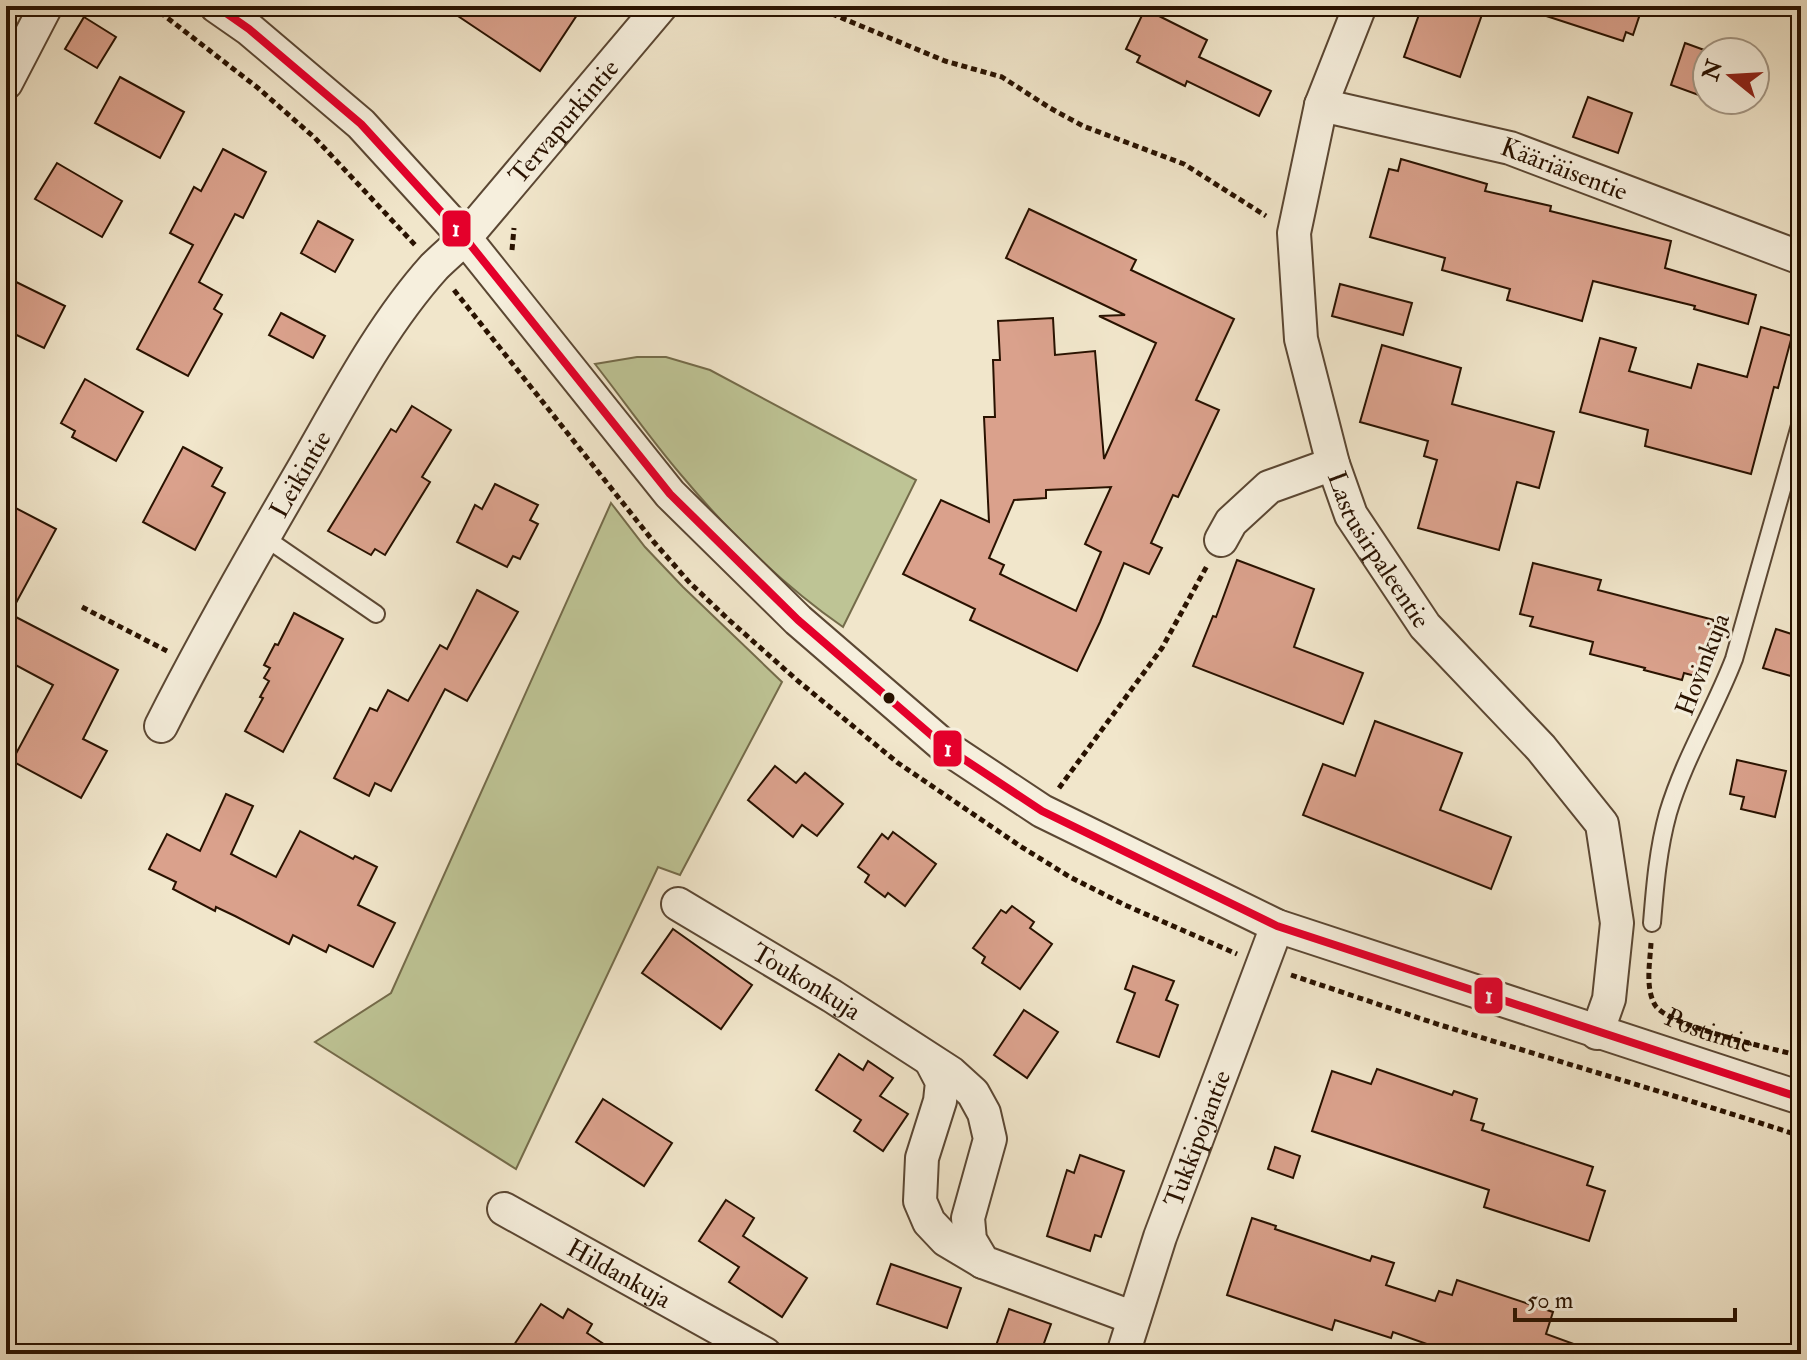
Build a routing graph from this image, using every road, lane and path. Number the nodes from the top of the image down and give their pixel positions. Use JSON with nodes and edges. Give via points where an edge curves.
{"nodes":[{"id":1,"x":46,"y":6,"type":"edge"},
{"id":2,"x":152,"y":6,"type":"edge"},
{"id":3,"x":216,"y":6,"type":"edge"},
{"id":4,"x":661,"y":6,"type":"edge"},
{"id":5,"x":813,"y":6,"type":"edge"},
{"id":6,"x":1360,"y":6,"type":"edge"},
{"id":7,"x":6,"y":83,"type":"edge"},
{"id":8,"x":1321,"y":105,"type":"junction"},
{"id":9,"x":1294,"y":233,"type":"junction"},
{"id":10,"x":465,"y":238,"type":"junction"},
{"id":11,"x":423,"y":253,"type":"dead end"},
{"id":12,"x":1801,"y":258,"type":"edge"},
{"id":13,"x":1801,"y":422,"type":"edge"},
{"id":14,"x":1333,"y":464,"type":"junction"},
{"id":15,"x":264,"y":537,"type":"junction"},
{"id":16,"x":1221,"y":540,"type":"joint"},
{"id":17,"x":82,"y":607,"type":"dead end"},
{"id":18,"x":376,"y":614,"type":"dead end"},
{"id":19,"x":192,"y":664,"type":"junction"},
{"id":20,"x":161,"y":726,"type":"dead end"},
{"id":21,"x":1042,"y":811,"type":"junction"},
{"id":22,"x":678,"y":904,"type":"dead end"},
{"id":23,"x":1652,"y":923,"type":"joint"},
{"id":24,"x":1277,"y":926,"type":"junction"},
{"id":25,"x":1597,"y":1033,"type":"junction"},
{"id":26,"x":1801,"y":1056,"type":"edge"},
{"id":27,"x":931,"y":1061,"type":"junction"},
{"id":28,"x":1801,"y":1098,"type":"edge"},
{"id":29,"x":504,"y":1209,"type":"dead end"},
{"id":30,"x":983,"y":1262,"type":"junction"},
{"id":31,"x":1134,"y":1318,"type":"junction"},
{"id":32,"x":743,"y":1346,"type":"edge"},
{"id":33,"x":765,"y":1354,"type":"edge"},
{"id":34,"x":1123,"y":1354,"type":"edge"}],
"edges":[{"from":1,"to":7,"type":"street"},
{"from":2,"to":11,"type":"path","via":[[315,138]]},
{"from":3,"to":10,"type":"street","name":"Postintie","via":[[361,124]]},
{"from":4,"to":10,"type":"street","name":"Tervapurkintie"},
{"from":5,"to":9,"type":"path","via":[[945,61],[1002,77],[1083,126],[1184,164]]},
{"from":6,"to":8,"type":"street","name":"Lastusirpaleentie"},
{"from":8,"to":9,"type":"street","name":"Lastusirpaleentie"},
{"from":8,"to":12,"type":"street","name":"Kääriäisentie","via":[[1510,148]]},
{"from":9,"to":14,"type":"street","name":"Lastusirpaleentie","via":[[1301,339]]},
{"from":10,"to":15,"type":"street","name":"Leikintie","via":[[435,266],[400,312]]},
{"from":10,"to":21,"type":"street","name":"Postintie","via":[[670,494],[798,620],[933,737]]},
{"from":13,"to":23,"type":"lane","name":"Hovinkuja","via":[[1734,659],[1668,814]]},
{"from":14,"to":16,"type":"street","via":[[1269,487],[1231,522]]},
{"from":14,"to":25,"type":"street","name":"Lastusirpaleentie","via":[[1351,515],[1425,626],[1541,748],[1602,824],[1617,923],[1609,999]]},
{"from":15,"to":18,"type":"lane"},
{"from":15,"to":19,"type":"street","name":"Leikintie"},
{"from":16,"to":21,"type":"path","via":[[1162,648]]},
{"from":17,"to":19,"type":"path"},
{"from":19,"to":20,"type":"street","name":"Leikintie"},
{"from":21,"to":24,"type":"street","name":"Postintie"},
{"from":22,"to":27,"type":"street","name":"Toukonkuja"},
{"from":23,"to":26,"type":"path","name":"Postintie","via":[[1650,983],[1658,1009],[1696,1026]]},
{"from":24,"to":25,"type":"street","name":"Postintie"},
{"from":24,"to":31,"type":"street","name":"Tukkipojantie"},
{"from":25,"to":28,"type":"street","name":"Postintie"},
{"from":27,"to":30,"type":"street","name":"Toukonkuja","via":[[973,1093],[984,1113],[990,1139],[968,1218],[970,1240]]},
{"from":27,"to":30,"type":"street","via":[[942,1082],[922,1158],[920,1201],[929,1222],[946,1240]]},
{"from":29,"to":32,"type":"street","name":"Hildankuja"},
{"from":30,"to":31,"type":"street"},
{"from":31,"to":34,"type":"street","name":"Tukkipojantie"},
{"from":32,"to":33,"type":"street","name":"Hildankuja"}]}
